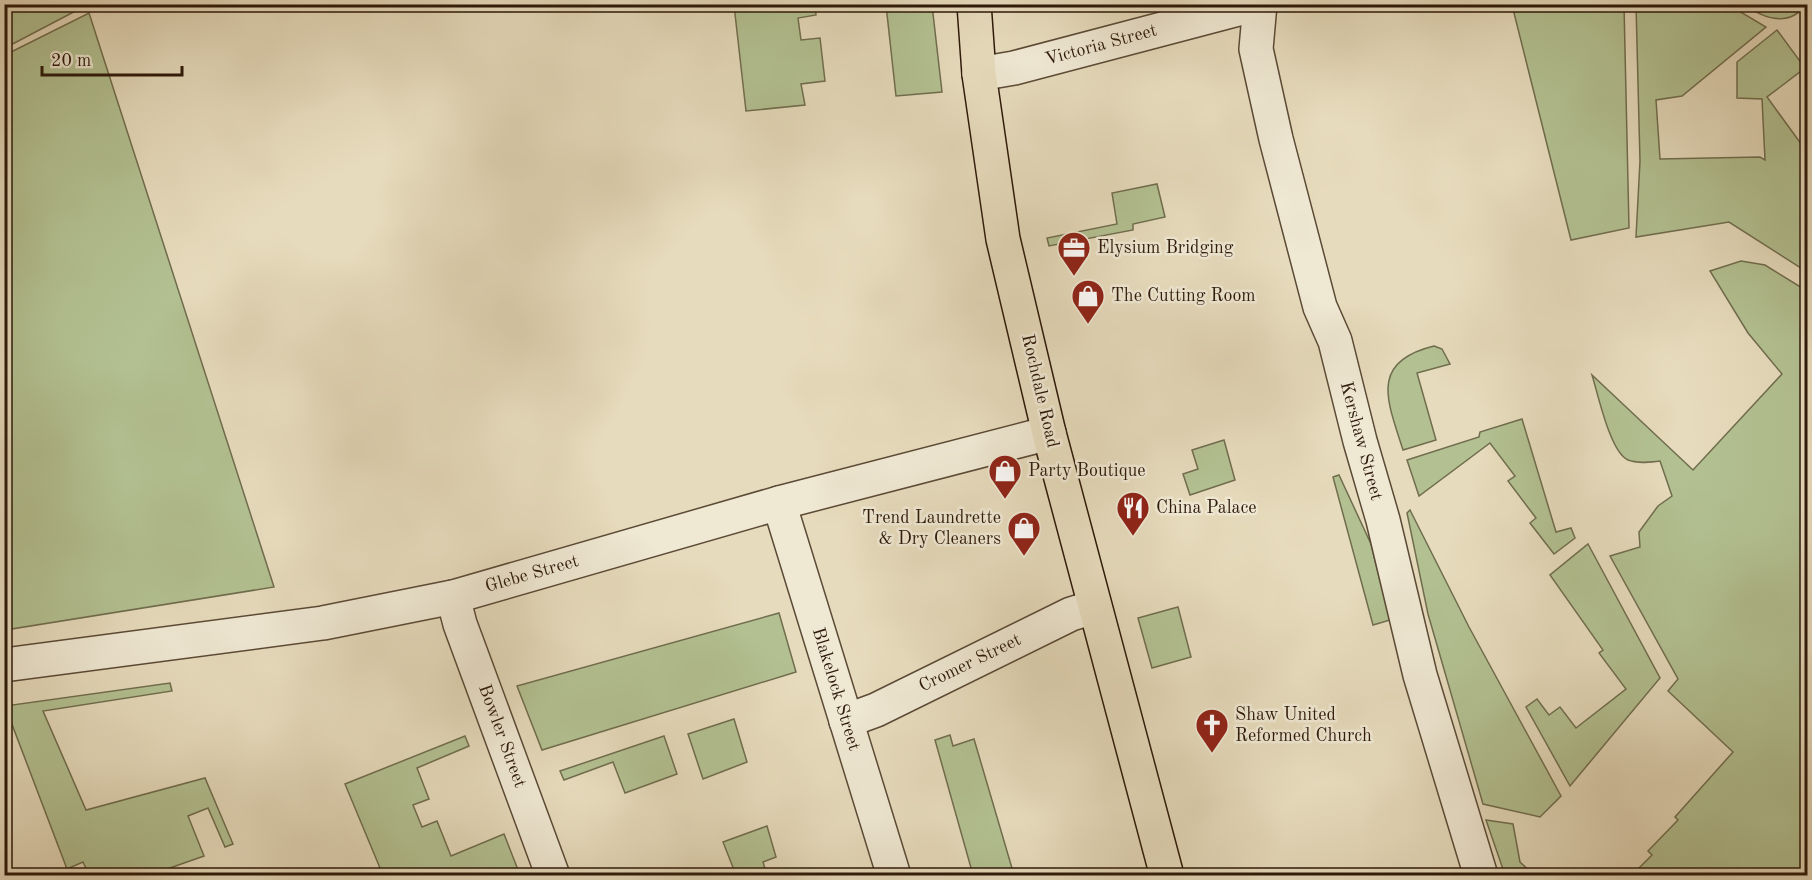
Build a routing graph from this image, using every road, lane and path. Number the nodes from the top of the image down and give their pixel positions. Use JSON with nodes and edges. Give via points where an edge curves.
{"nodes":[{"id":1,"x":974,"y":4,"type":"edge"},
{"id":2,"x":1258,"y":4,"type":"edge"},
{"id":3,"x":979,"y":74,"type":"junction"},
{"id":4,"x":1049,"y":433,"type":"junction"},
{"id":5,"x":779,"y":503,"type":"junction"},
{"id":6,"x":453,"y":597,"type":"junction"},
{"id":7,"x":1094,"y":607,"type":"junction"},
{"id":8,"x":4,"y":665,"type":"edge"},
{"id":9,"x":846,"y":721,"type":"junction"},
{"id":10,"x":553,"y":876,"type":"edge"},
{"id":11,"x":894,"y":876,"type":"edge"},
{"id":12,"x":1167,"y":876,"type":"edge"},
{"id":13,"x":1481,"y":876,"type":"edge"}],
"edges":[{"from":1,"to":3,"type":"main road","name":"Rochdale Road"},
{"from":2,"to":3,"type":"street","name":"Victoria Street"},
{"from":2,"to":13,"type":"street","name":"Kershaw Street","via":[[1256,49],[1276,139],[1320,306],[1335,341],[1420,675]]},
{"from":3,"to":4,"type":"main road","name":"Rochdale Road","via":[[1003,239]]},
{"from":4,"to":5,"type":"street","name":"Glebe Street"},
{"from":4,"to":7,"type":"main road","name":"Rochdale Road"},
{"from":5,"to":6,"type":"street","name":"Glebe Street"},
{"from":5,"to":9,"type":"street","name":"Blakelock Street"},
{"from":6,"to":8,"type":"street","name":"Glebe Street","via":[[323,623]]},
{"from":6,"to":10,"type":"street","name":"Bowler Street"},
{"from":7,"to":9,"type":"street","name":"Cromer Street","via":[[1064,616],[876,710]]},
{"from":7,"to":12,"type":"main road","name":"Rochdale Road"},
{"from":9,"to":11,"type":"street","name":"Blakelock Street"}]}
